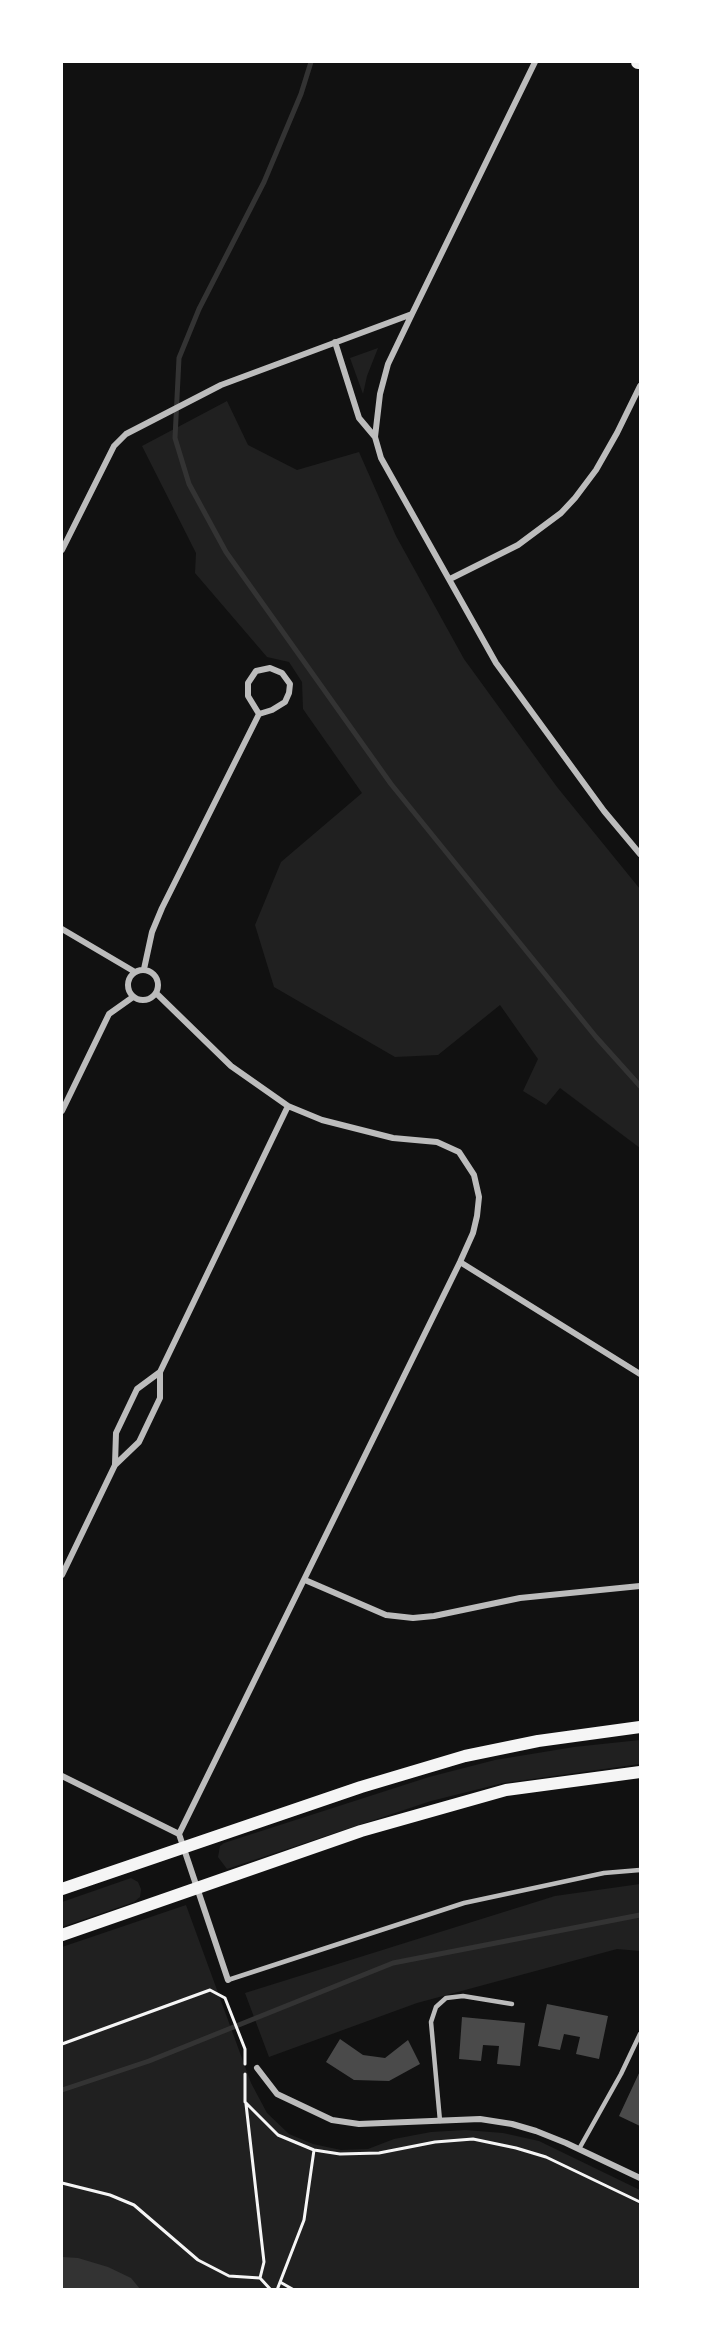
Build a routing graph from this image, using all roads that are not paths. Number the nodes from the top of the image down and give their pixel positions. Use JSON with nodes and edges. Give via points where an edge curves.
{"nodes":[{"id":1,"x":535,"y":62,"type":"edge"},
{"id":2,"x":412,"y":314,"type":"junction"},
{"id":3,"x":334,"y":342,"type":"junction"},
{"id":4,"x":640,"y":386,"type":"edge"},
{"id":5,"x":375,"y":437,"type":"junction"},
{"id":6,"x":62,"y":550,"type":"edge"},
{"id":7,"x":450,"y":579,"type":"junction"},
{"id":8,"x":259,"y":714,"type":"junction"},
{"id":9,"x":640,"y":854,"type":"edge"},
{"id":10,"x":62,"y":929,"type":"edge"},
{"id":11,"x":144,"y":969,"type":"junction"},
{"id":12,"x":135,"y":972,"type":"junction"},
{"id":13,"x":156,"y":993,"type":"junction"},
{"id":14,"x":133,"y":997,"type":"junction"},
{"id":15,"x":288,"y":1106,"type":"junction"},
{"id":16,"x":62,"y":1111,"type":"edge"},
{"id":17,"x":460,"y":1262,"type":"junction"},
{"id":18,"x":160,"y":1372,"type":"junction"},
{"id":19,"x":640,"y":1374,"type":"edge"},
{"id":20,"x":115,"y":1465,"type":"junction"},
{"id":21,"x":62,"y":1575,"type":"edge"},
{"id":22,"x":305,"y":1580,"type":"junction"},
{"id":23,"x":640,"y":1586,"type":"edge"},
{"id":24,"x":640,"y":1727,"type":"edge"},
{"id":25,"x":640,"y":1772,"type":"edge"},
{"id":26,"x":62,"y":1776,"type":"edge"},
{"id":27,"x":179,"y":1834,"type":"junction"},
{"id":28,"x":184,"y":1847,"type":"junction"},
{"id":29,"x":640,"y":1870,"type":"edge"},
{"id":30,"x":198,"y":1888,"type":"junction"},
{"id":31,"x":62,"y":1889,"type":"edge"},
{"id":32,"x":62,"y":1935,"type":"edge"},
{"id":33,"x":228,"y":1980,"type":"joint"},
{"id":34,"x":512,"y":2004,"type":"dead end"},
{"id":35,"x":640,"y":2034,"type":"edge"},
{"id":36,"x":257,"y":2067,"type":"dead end"},
{"id":37,"x":440,"y":2121,"type":"junction"},
{"id":38,"x":579,"y":2149,"type":"junction"},
{"id":39,"x":640,"y":2178,"type":"edge"}],
"edges":[{"from":1,"to":2,"type":"street"},
{"from":2,"to":3,"type":"street"},
{"from":2,"to":5,"type":"street","via":[[388,364]]},
{"from":3,"to":5,"type":"street","via":[[359,418]]},
{"from":3,"to":6,"type":"street","via":[[221,385],[126,434],[114,446]]},
{"from":4,"to":7,"type":"street","via":[[596,470],[561,513],[518,545]]},
{"from":5,"to":7,"type":"street","via":[[381,458]]},
{"from":7,"to":9,"type":"street","via":[[496,663]]},
{"from":8,"to":8,"type":"street","via":[[285,702],[289,693],[290,684],[282,673],[270,668],[256,671],[248,683],[248,696]]},
{"from":8,"to":11,"type":"street","via":[[162,908]]},
{"from":10,"to":12,"type":"street"},
{"from":11,"to":12,"type":"street"},
{"from":11,"to":13,"type":"street","via":[[156,978]]},
{"from":12,"to":14,"type":"street","via":[[127,984]]},
{"from":13,"to":14,"type":"street","via":[[148,1000]]},
{"from":13,"to":15,"type":"street","via":[[231,1066]]},
{"from":14,"to":16,"type":"street","via":[[109,1014]]},
{"from":15,"to":17,"type":"street","via":[[322,1120],[393,1138],[437,1142],[459,1152],[474,1174],[479,1197],[473,1233]]},
{"from":15,"to":18,"type":"street"},
{"from":17,"to":19,"type":"street"},
{"from":17,"to":22,"type":"street"},
{"from":18,"to":20,"type":"street","via":[[160,1398],[139,1442]]},
{"from":18,"to":20,"type":"street","via":[[137,1389],[116,1433]]},
{"from":20,"to":21,"type":"street"},
{"from":22,"to":23,"type":"street","via":[[386,1615],[413,1618],[520,1598]]},
{"from":22,"to":27,"type":"street"},
{"from":24,"to":28,"type":"main road","via":[[465,1756],[361,1786]]},
{"from":25,"to":30,"type":"main road","via":[[506,1790],[361,1831]]},
{"from":26,"to":27,"type":"street"},
{"from":27,"to":28,"type":"street"},
{"from":28,"to":30,"type":"street"},
{"from":28,"to":31,"type":"main road"},
{"from":29,"to":33,"type":"lane","via":[[604,1873],[464,1903]]},
{"from":30,"to":32,"type":"main road"},
{"from":30,"to":33,"type":"street"},
{"from":34,"to":37,"type":"lane","via":[[463,1996],[446,1998],[436,2007],[431,2022]]},
{"from":35,"to":38,"type":"lane"},
{"from":36,"to":37,"type":"street","via":[[277,2094],[332,2120],[359,2124]]},
{"from":37,"to":38,"type":"street","via":[[512,2124]]},
{"from":38,"to":39,"type":"street"}]}
